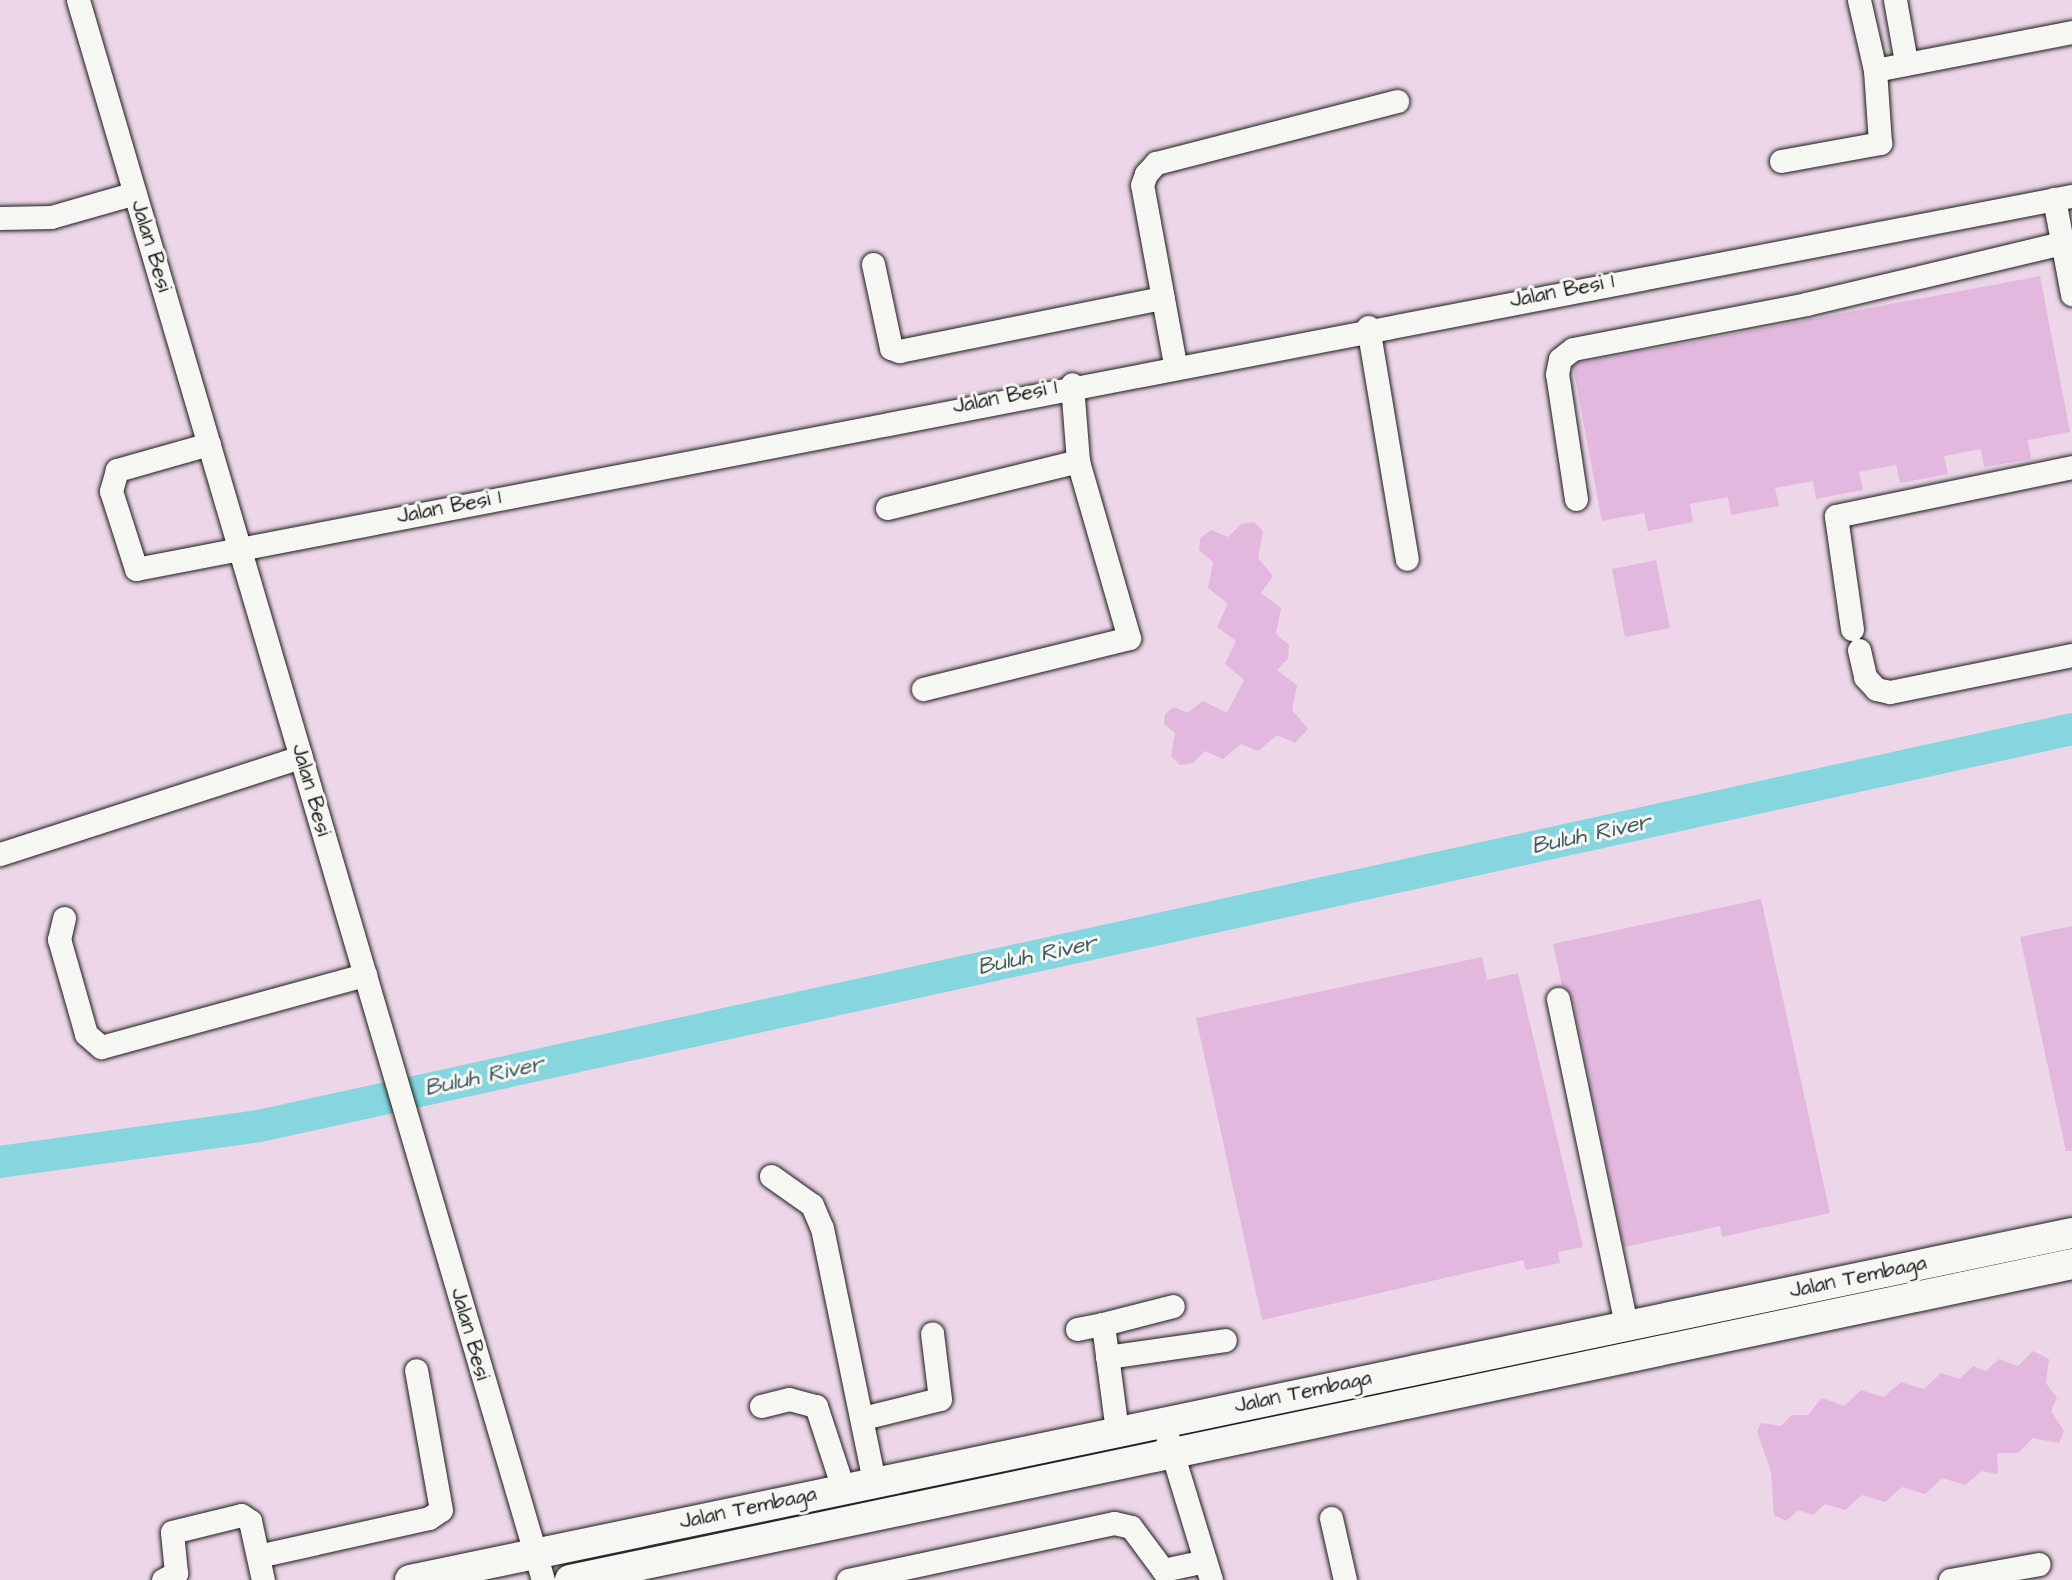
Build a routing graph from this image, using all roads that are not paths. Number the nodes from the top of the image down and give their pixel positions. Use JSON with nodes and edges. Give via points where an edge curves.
{"nodes":[{"id":1,"x":78,"y":0,"type":"edge"},
{"id":2,"x":1858,"y":0,"type":"edge"},
{"id":3,"x":1895,"y":0,"type":"edge"},
{"id":4,"x":2072,"y":32,"type":"edge"},
{"id":5,"x":1906,"y":62,"type":"junction"},
{"id":6,"x":1875,"y":70,"type":"junction"},
{"id":7,"x":1397,"y":101,"type":"dead end"},
{"id":8,"x":1781,"y":161,"type":"dead end"},
{"id":9,"x":135,"y":193,"type":"junction"},
{"id":10,"x":2063,"y":197,"type":"edge"},
{"id":11,"x":0,"y":218,"type":"edge"},
{"id":12,"x":2062,"y":243,"type":"junction"},
{"id":13,"x":873,"y":264,"type":"dead end"},
{"id":14,"x":2072,"y":294,"type":"edge"},
{"id":15,"x":1163,"y":298,"type":"junction"},
{"id":16,"x":1368,"y":327,"type":"junction"},
{"id":17,"x":1175,"y":364,"type":"junction"},
{"id":18,"x":1072,"y":384,"type":"junction"},
{"id":19,"x":209,"y":444,"type":"junction"},
{"id":20,"x":1077,"y":461,"type":"junction"},
{"id":21,"x":2072,"y":467,"type":"edge"},
{"id":22,"x":1576,"y":499,"type":"dead end"},
{"id":23,"x":887,"y":508,"type":"dead end"},
{"id":24,"x":240,"y":548,"type":"junction"},
{"id":25,"x":1407,"y":559,"type":"dead end"},
{"id":26,"x":2072,"y":655,"type":"edge"},
{"id":27,"x":923,"y":689,"type":"dead end"},
{"id":28,"x":301,"y":757,"type":"junction"},
{"id":29,"x":0,"y":854,"type":"edge"},
{"id":30,"x":64,"y":918,"type":"dead end"},
{"id":31,"x":365,"y":975,"type":"junction"},
{"id":32,"x":1558,"y":999,"type":"dead end"},
{"id":33,"x":771,"y":1176,"type":"dead end"},
{"id":34,"x":2072,"y":1233,"type":"edge"},
{"id":35,"x":2072,"y":1264,"type":"edge"},
{"id":36,"x":1173,"y":1306,"type":"dead end"},
{"id":37,"x":1102,"y":1324,"type":"junction"},
{"id":38,"x":1626,"y":1325,"type":"junction"},
{"id":39,"x":1077,"y":1329,"type":"dead end"},
{"id":40,"x":932,"y":1333,"type":"dead end"},
{"id":41,"x":1225,"y":1340,"type":"dead end"},
{"id":42,"x":1107,"y":1357,"type":"junction"},
{"id":43,"x":416,"y":1370,"type":"dead end"},
{"id":44,"x":761,"y":1406,"type":"dead end"},
{"id":45,"x":863,"y":1418,"type":"junction"},
{"id":46,"x":1117,"y":1431,"type":"junction"},
{"id":47,"x":1167,"y":1435,"type":"junction"},
{"id":48,"x":874,"y":1482,"type":"junction"},
{"id":49,"x":843,"y":1488,"type":"junction"},
{"id":50,"x":1331,"y":1518,"type":"dead end"},
{"id":51,"x":258,"y":1556,"type":"junction"},
{"id":52,"x":2039,"y":1564,"type":"dead end"},
{"id":53,"x":538,"y":1566,"type":"edge"},
{"id":54,"x":1208,"y":1570,"type":"edge"},
{"id":55,"x":860,"y":1579,"type":"edge"},
{"id":56,"x":163,"y":1580,"type":"edge"},
{"id":57,"x":263,"y":1580,"type":"edge"},
{"id":58,"x":410,"y":1580,"type":"edge"},
{"id":59,"x":570,"y":1580,"type":"edge"},
{"id":60,"x":1345,"y":1580,"type":"edge"},
{"id":61,"x":1950,"y":1580,"type":"edge"}],
"edges":[{"from":1,"to":9,"type":"street","name":"Jalan Besi"},
{"from":2,"to":6,"type":"street"},
{"from":3,"to":5,"type":"street"},
{"from":4,"to":5,"type":"street"},
{"from":5,"to":6,"type":"street"},
{"from":6,"to":8,"type":"street","via":[[1880,143]]},
{"from":7,"to":15,"type":"street","via":[[1157,163],[1142,185]]},
{"from":9,"to":11,"type":"street","via":[[51,217]]},
{"from":9,"to":19,"type":"street","name":"Jalan Besi"},
{"from":10,"to":12,"type":"street"},
{"from":10,"to":16,"type":"street","name":"Jalan Besi 1"},
{"from":12,"to":14,"type":"street"},
{"from":12,"to":22,"type":"street","via":[[1806,304],[1573,349],[1560,359],[1557,374]]},
{"from":13,"to":15,"type":"street","via":[[891,348],[899,351]]},
{"from":15,"to":17,"type":"street"},
{"from":16,"to":17,"type":"street","name":"Jalan Besi 1"},
{"from":16,"to":25,"type":"street"},
{"from":17,"to":18,"type":"street","name":"Jalan Besi 1"},
{"from":18,"to":20,"type":"street"},
{"from":18,"to":24,"type":"street","name":"Jalan Besi 1"},
{"from":19,"to":24,"type":"street","name":"Jalan Besi"},
{"from":19,"to":24,"type":"street","name":"Jalan Besi 1","via":[[117,470],[111,491],[131,561],[136,569],[148,568]]},
{"from":20,"to":23,"type":"street"},
{"from":20,"to":27,"type":"street","via":[[1129,638]]},
{"from":21,"to":26,"type":"street","via":[[1836,516],[1866,677],[1890,692]]},
{"from":24,"to":28,"type":"street","name":"Jalan Besi"},
{"from":28,"to":29,"type":"street"},
{"from":28,"to":31,"type":"street","name":"Jalan Besi"},
{"from":30,"to":31,"type":"street","via":[[59,939],[86,1034],[101,1047]]},
{"from":31,"to":53,"type":"street","name":"Jalan Besi"},
{"from":32,"to":38,"type":"street"},
{"from":33,"to":45,"type":"street","via":[[812,1205],[822,1228]]},
{"from":34,"to":38,"type":"main road","name":"Jalan Tembaga"},
{"from":35,"to":47,"type":"main road","name":"Jalan Tembaga"},
{"from":36,"to":37,"type":"street"},
{"from":37,"to":39,"type":"street"},
{"from":37,"to":42,"type":"street"},
{"from":38,"to":47,"type":"main road","name":"Jalan Tembaga"},
{"from":40,"to":45,"type":"street","via":[[940,1399]]},
{"from":41,"to":42,"type":"street"},
{"from":42,"to":46,"type":"street"},
{"from":43,"to":51,"type":"street","via":[[441,1510],[429,1518]]},
{"from":44,"to":49,"type":"street","via":[[789,1399],[816,1406]]},
{"from":45,"to":48,"type":"street"},
{"from":46,"to":47,"type":"main road","name":"Jalan Tembaga"},
{"from":46,"to":48,"type":"main road","name":"Jalan Tembaga"},
{"from":47,"to":54,"type":"street"},
{"from":47,"to":59,"type":"main road","name":"Jalan Tembaga"},
{"from":48,"to":49,"type":"main road","name":"Jalan Tembaga"},
{"from":49,"to":53,"type":"main road","name":"Jalan Tembaga"},
{"from":50,"to":60,"type":"street"},
{"from":51,"to":56,"type":"street","via":[[244,1516],[176,1530],[170,1539],[176,1573]]},
{"from":51,"to":57,"type":"street"},
{"from":52,"to":61,"type":"street"},
{"from":53,"to":58,"type":"main road","name":"Jalan Tembaga"},
{"from":54,"to":55,"type":"street","via":[[1163,1570],[1122,1523]]}]}
